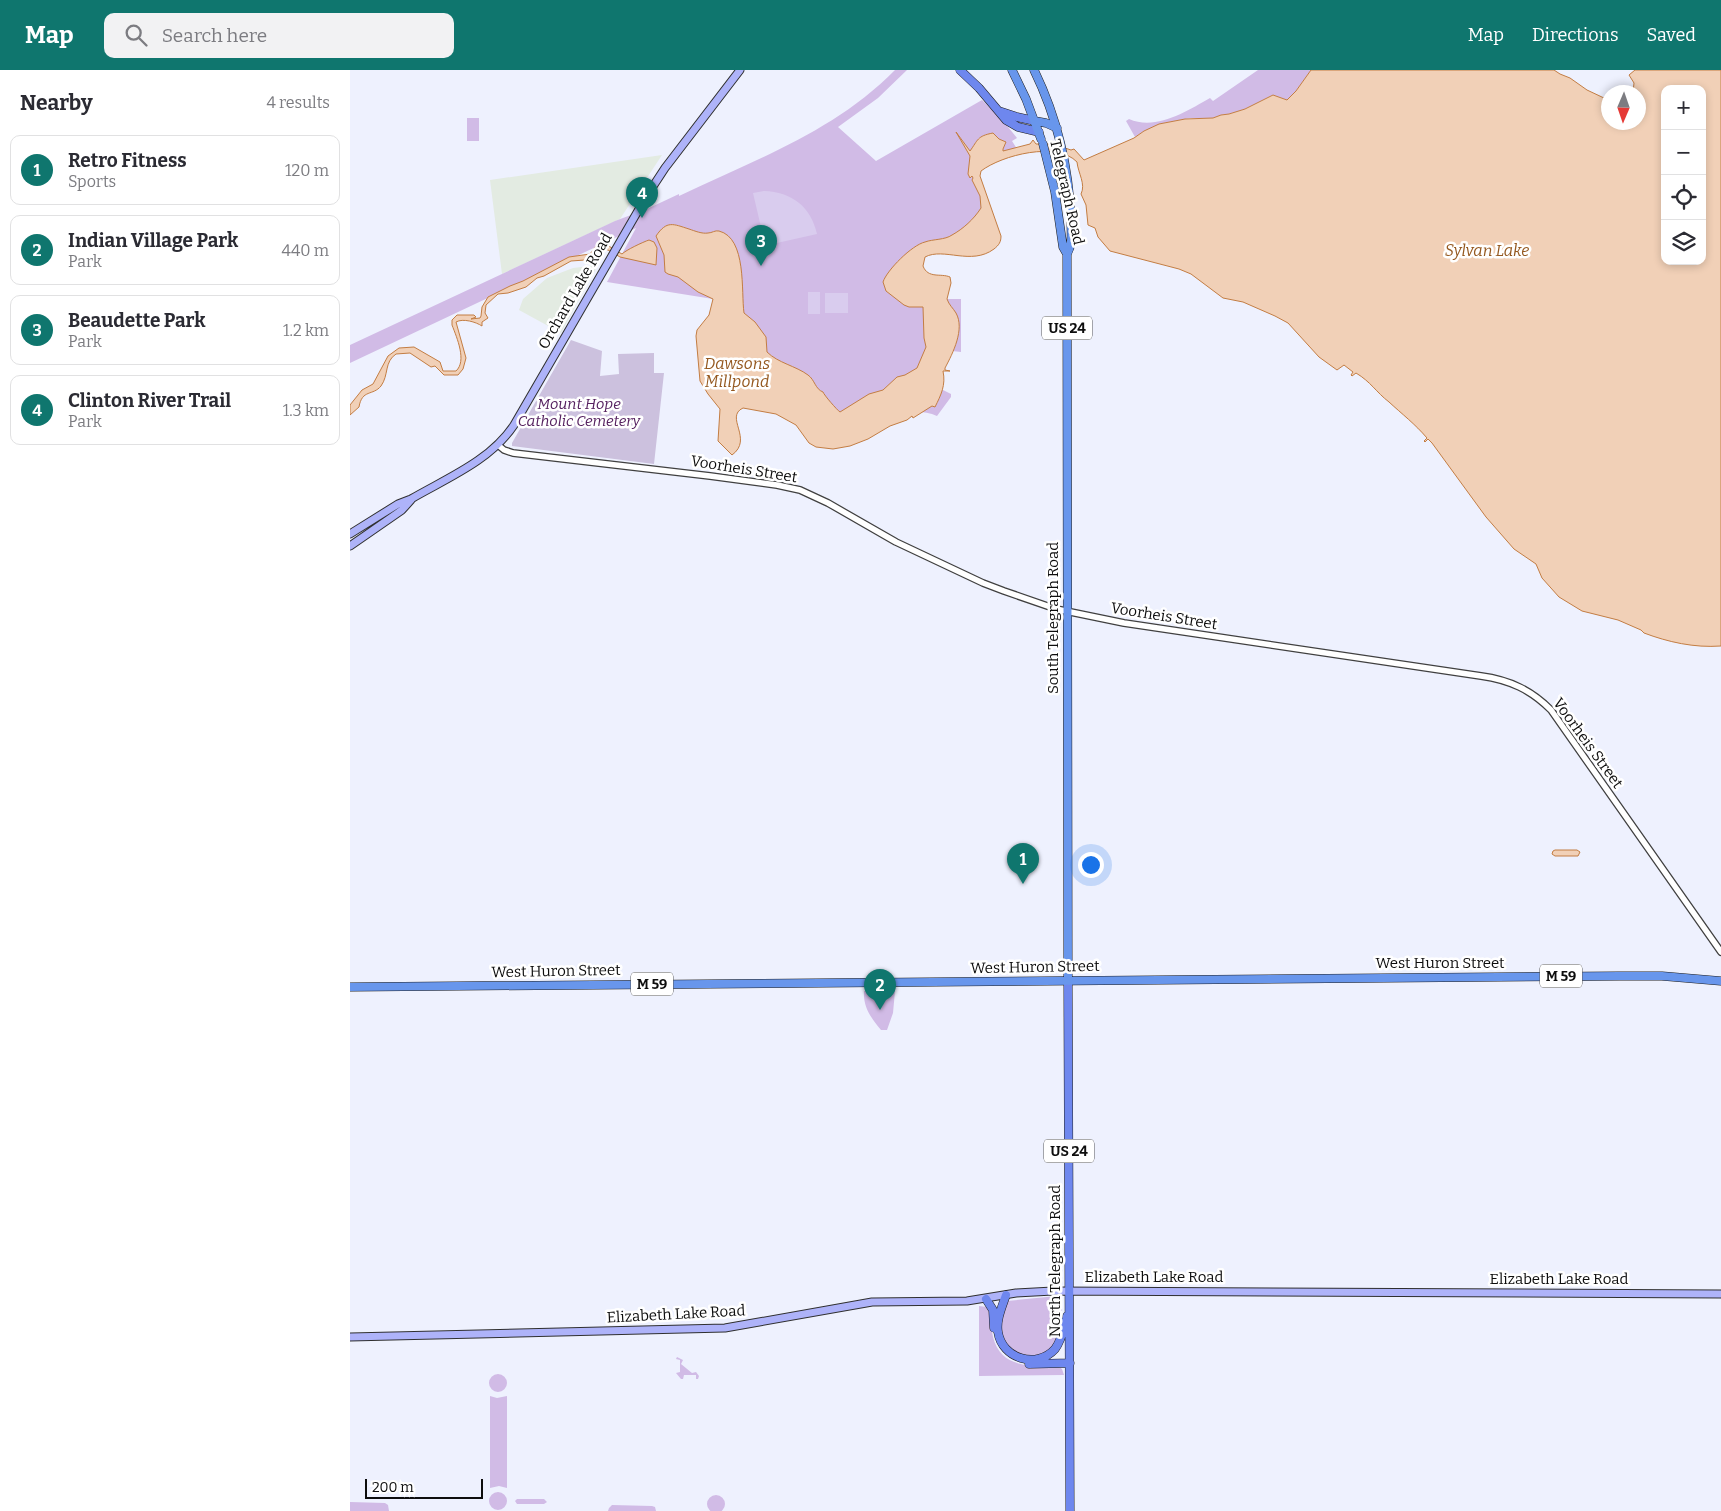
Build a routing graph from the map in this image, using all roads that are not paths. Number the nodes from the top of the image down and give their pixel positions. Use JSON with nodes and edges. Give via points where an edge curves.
{"nodes":[{"id":1,"x":740,"y":70,"type":"edge"},
{"id":2,"x":960,"y":70,"type":"edge"},
{"id":3,"x":1012,"y":70,"type":"edge"},
{"id":4,"x":1034,"y":70,"type":"edge"},
{"id":5,"x":999,"y":111,"type":"junction"},
{"id":6,"x":1034,"y":120,"type":"junction"},
{"id":7,"x":1057,"y":128,"type":"junction"},
{"id":8,"x":1042,"y":142,"type":"junction"},
{"id":9,"x":1067,"y":254,"type":"junction"},
{"id":10,"x":498,"y":445,"type":"junction"},
{"id":11,"x":411,"y":499,"type":"junction"},
{"id":12,"x":350,"y":534,"type":"edge"},
{"id":13,"x":352,"y":545,"type":"edge"},
{"id":14,"x":1067,"y":611,"type":"junction"},
{"id":15,"x":1721,"y":952,"type":"edge"},
{"id":16,"x":1068,"y":981,"type":"junction"},
{"id":17,"x":1721,"y":981,"type":"edge"},
{"id":18,"x":350,"y":987,"type":"edge"},
{"id":19,"x":1069,"y":1290,"type":"junction"},
{"id":20,"x":1721,"y":1294,"type":"edge"},
{"id":21,"x":1006,"y":1295,"type":"junction"},
{"id":22,"x":986,"y":1299,"type":"junction"},
{"id":23,"x":1069,"y":1307,"type":"junction"},
{"id":24,"x":350,"y":1337,"type":"edge"},
{"id":25,"x":1070,"y":1363,"type":"junction"},
{"id":26,"x":1070,"y":1511,"type":"edge"}],
"edges":[{"from":1,"to":10,"type":"main road","name":"Orchard Lake Road","via":[[665,168],[514,425]]},
{"from":2,"to":5,"type":"main road"},
{"from":3,"to":6,"type":"highway","name":"Telegraph Road","number":"US 24"},
{"from":4,"to":7,"type":"highway","name":"Telegraph Road","number":"US 24"},
{"from":5,"to":6,"type":"main road"},
{"from":5,"to":8,"type":"main road","via":[[1013,125]]},
{"from":6,"to":7,"type":"highway"},
{"from":6,"to":8,"type":"highway","name":"Telegraph Road","number":"US 24"},
{"from":7,"to":9,"type":"highway","name":"Telegraph Road","number":"US 24","via":[[1064,156],[1070,212],[1071,246]]},
{"from":8,"to":9,"type":"highway","name":"Telegraph Road","number":"US 24"},
{"from":9,"to":14,"type":"highway","name":"South Telegraph Road","number":"US 24"},
{"from":10,"to":11,"type":"main road","name":"Orchard Lake Road","via":[[484,457]]},
{"from":10,"to":14,"type":"street","name":"Voorheis Street","via":[[513,453],[707,475],[800,490],[828,502],[896,542],[993,587]]},
{"from":11,"to":12,"type":"main road","name":"Orchard Lake Road"},
{"from":11,"to":13,"type":"main road","name":"Orchard Lake Road","via":[[402,510]]},
{"from":12,"to":13,"type":"main road"},
{"from":14,"to":15,"type":"street","name":"Voorheis Street","via":[[1124,623],[1494,678],[1520,687],[1540,700],[1556,717]]},
{"from":14,"to":16,"type":"highway","name":"South Telegraph Road","number":"US 24"},
{"from":16,"to":17,"type":"highway","name":"West Huron Street","number":"M 59","via":[[1636,976]]},
{"from":16,"to":18,"type":"highway","name":"West Huron Street","number":"M 59"},
{"from":16,"to":19,"type":"main road","name":"North Telegraph Road","number":"US 24"},
{"from":19,"to":20,"type":"main road","name":"Elizabeth Lake Road"},
{"from":19,"to":21,"type":"main road","name":"Elizabeth Lake Road"},
{"from":19,"to":23,"type":"main road","name":"North Telegraph Road","number":"US 24"},
{"from":21,"to":22,"type":"main road","name":"Elizabeth Lake Road"},
{"from":21,"to":23,"type":"main road","via":[[998,1322],[999,1336],[1009,1352],[1023,1359],[1041,1358],[1056,1348]]},
{"from":22,"to":24,"type":"main road","name":"Elizabeth Lake Road","via":[[865,1303],[725,1328]]},
{"from":22,"to":25,"type":"main road","via":[[993,1310],[996,1341],[1008,1357],[1028,1364]]},
{"from":23,"to":25,"type":"main road","name":"North Telegraph Road","number":"US 24"},
{"from":25,"to":26,"type":"main road","name":"North Telegraph Road","number":"US 24"}]}
